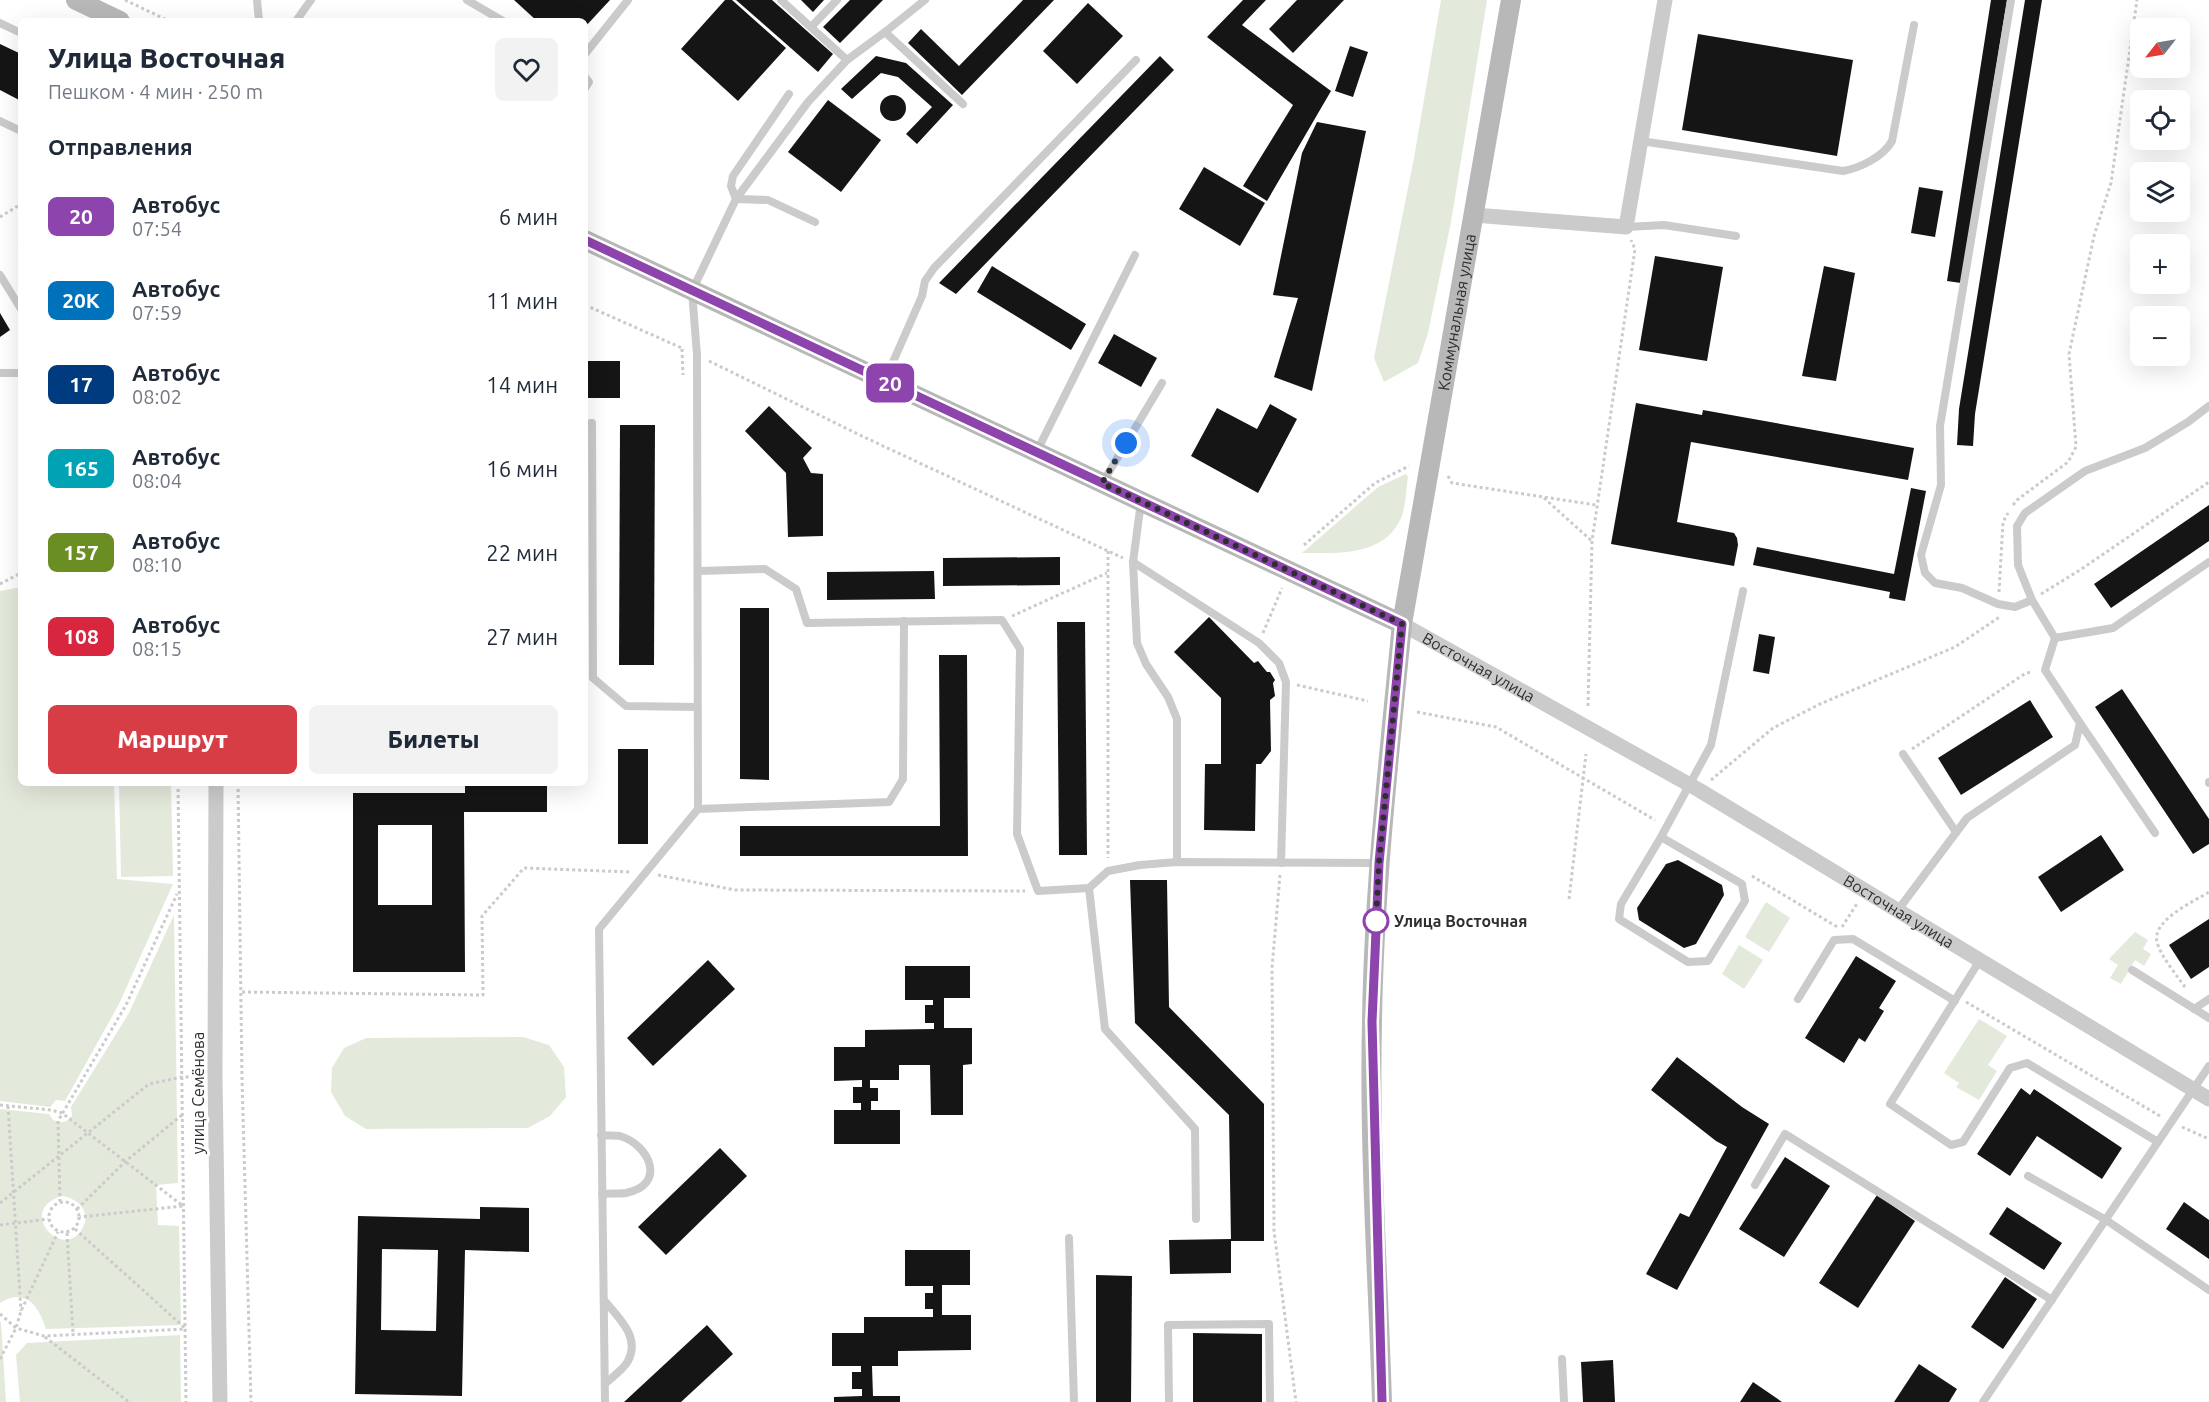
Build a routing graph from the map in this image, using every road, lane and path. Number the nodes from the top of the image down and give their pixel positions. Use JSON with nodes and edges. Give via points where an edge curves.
{"nodes":[{"id":1,"x":76,"y":0,"type":"edge"},
{"id":2,"x":125,"y":0,"type":"edge"},
{"id":3,"x":257,"y":0,"type":"edge"},
{"id":4,"x":311,"y":0,"type":"edge"},
{"id":5,"x":467,"y":0,"type":"edge"},
{"id":6,"x":628,"y":0,"type":"edge"},
{"id":7,"x":781,"y":0,"type":"edge"},
{"id":8,"x":837,"y":0,"type":"edge"},
{"id":9,"x":926,"y":0,"type":"edge"},
{"id":10,"x":1511,"y":0,"type":"edge"},
{"id":11,"x":1665,"y":0,"type":"edge"},
{"id":12,"x":2011,"y":0,"type":"edge"},
{"id":13,"x":2137,"y":0,"type":"edge"},
{"id":14,"x":107,"y":18,"type":"edge"},
{"id":15,"x":163,"y":18,"type":"edge"},
{"id":16,"x":259,"y":18,"type":"edge"},
{"id":17,"x":298,"y":18,"type":"edge"},
{"id":18,"x":498,"y":18,"type":"edge"},
{"id":19,"x":0,"y":23,"type":"edge"},
{"id":20,"x":1914,"y":25,"type":"dead end"},
{"id":21,"x":811,"y":27,"type":"junction"},
{"id":22,"x":18,"y":32,"type":"edge"},
{"id":23,"x":885,"y":32,"type":"junction"},
{"id":24,"x":588,"y":50,"type":"edge"},
{"id":25,"x":847,"y":60,"type":"junction"},
{"id":26,"x":1136,"y":60,"type":"dead end"},
{"id":27,"x":789,"y":94,"type":"dead end"},
{"id":28,"x":963,"y":104,"type":"dead end"},
{"id":29,"x":0,"y":121,"type":"edge"},
{"id":30,"x":18,"y":130,"type":"edge"},
{"id":31,"x":1641,"y":141,"type":"junction"},
{"id":32,"x":736,"y":199,"type":"junction"},
{"id":33,"x":18,"y":206,"type":"edge"},
{"id":34,"x":1474,"y":216,"type":"junction"},
{"id":35,"x":0,"y":217,"type":"edge"},
{"id":36,"x":815,"y":222,"type":"dead end"},
{"id":37,"x":1626,"y":227,"type":"junction"},
{"id":38,"x":1736,"y":236,"type":"dead end"},
{"id":39,"x":588,"y":241,"type":"edge"},
{"id":40,"x":1135,"y":255,"type":"dead end"},
{"id":41,"x":0,"y":275,"type":"edge"},
{"id":42,"x":692,"y":291,"type":"junction"},
{"id":43,"x":18,"y":304,"type":"edge"},
{"id":44,"x":588,"y":306,"type":"edge"},
{"id":45,"x":697,"y":355,"type":"junction"},
{"id":46,"x":0,"y":373,"type":"edge"},
{"id":47,"x":18,"y":373,"type":"edge"},
{"id":48,"x":885,"y":381,"type":"junction"},
{"id":49,"x":1162,"y":382,"type":"dead end"},
{"id":50,"x":2209,"y":406,"type":"edge"},
{"id":51,"x":588,"y":424,"type":"edge"},
{"id":52,"x":1036,"y":452,"type":"junction"},
{"id":53,"x":1409,"y":466,"type":"dead end"},
{"id":54,"x":1448,"y":476,"type":"dead end"},
{"id":55,"x":2209,"y":482,"type":"edge"},
{"id":56,"x":1102,"y":483,"type":"junction"},
{"id":57,"x":1544,"y":498,"type":"junction"},
{"id":58,"x":1141,"y":501,"type":"junction"},
{"id":59,"x":1596,"y":506,"type":"junction"},
{"id":60,"x":1592,"y":541,"type":"junction"},
{"id":61,"x":1304,"y":544,"type":"dead end"},
{"id":62,"x":1108,"y":551,"type":"junction"},
{"id":63,"x":1132,"y":562,"type":"junction"},
{"id":64,"x":2209,"y":562,"type":"edge"},
{"id":65,"x":699,"y":571,"type":"junction"},
{"id":66,"x":1108,"y":573,"type":"junction"},
{"id":67,"x":18,"y":575,"type":"edge"},
{"id":68,"x":0,"y":584,"type":"edge"},
{"id":69,"x":1282,"y":588,"type":"dead end"},
{"id":70,"x":1743,"y":591,"type":"dead end"},
{"id":71,"x":2032,"y":600,"type":"junction"},
{"id":72,"x":1998,"y":604,"type":"junction"},
{"id":73,"x":2015,"y":607,"type":"junction"},
{"id":74,"x":1002,"y":620,"type":"junction"},
{"id":75,"x":904,"y":621,"type":"junction"},
{"id":76,"x":1402,"y":624,"type":"junction"},
{"id":77,"x":2055,"y":638,"type":"junction"},
{"id":78,"x":1259,"y":643,"type":"junction"},
{"id":79,"x":2045,"y":670,"type":"junction"},
{"id":80,"x":1286,"y":682,"type":"junction"},
{"id":81,"x":1368,"y":701,"type":"dead end"},
{"id":82,"x":1588,"y":706,"type":"dead end"},
{"id":83,"x":697,"y":707,"type":"junction"},
{"id":84,"x":1417,"y":712,"type":"dead end"},
{"id":85,"x":2079,"y":723,"type":"junction"},
{"id":86,"x":1586,"y":754,"type":"dead end"},
{"id":87,"x":1903,"y":754,"type":"joint"},
{"id":88,"x":1583,"y":777,"type":"junction"},
{"id":89,"x":178,"y":786,"type":"edge"},
{"id":90,"x":216,"y":786,"type":"edge"},
{"id":91,"x":238,"y":786,"type":"edge"},
{"id":92,"x":1695,"y":787,"type":"junction"},
{"id":93,"x":698,"y":809,"type":"junction"},
{"id":94,"x":1667,"y":827,"type":"junction"},
{"id":95,"x":1956,"y":832,"type":"junction"},
{"id":96,"x":2155,"y":833,"type":"dead end"},
{"id":97,"x":1661,"y":837,"type":"junction"},
{"id":98,"x":1177,"y":862,"type":"junction"},
{"id":99,"x":1281,"y":863,"type":"junction"},
{"id":100,"x":1379,"y":863,"type":"junction"},
{"id":101,"x":1108,"y":871,"type":"junction"},
{"id":102,"x":645,"y":873,"type":"junction"},
{"id":103,"x":1749,"y":875,"type":"dead end"},
{"id":104,"x":1089,"y":888,"type":"junction"},
{"id":105,"x":1038,"y":891,"type":"junction"},
{"id":106,"x":178,"y":892,"type":"junction"},
{"id":107,"x":2209,"y":892,"type":"edge"},
{"id":108,"x":1569,"y":899,"type":"dead end"},
{"id":109,"x":1865,"y":902,"type":"dead end"},
{"id":110,"x":1898,"y":910,"type":"junction"},
{"id":111,"x":1981,"y":960,"type":"junction"},
{"id":112,"x":2132,"y":970,"type":"dead end"},
{"id":113,"x":242,"y":992,"type":"junction"},
{"id":114,"x":1798,"y":999,"type":"dead end"},
{"id":115,"x":1956,"y":999,"type":"junction"},
{"id":116,"x":2209,"y":999,"type":"edge"},
{"id":117,"x":2195,"y":1008,"type":"junction"},
{"id":118,"x":2209,"y":1018,"type":"edge"},
{"id":119,"x":2209,"y":1066,"type":"edge"},
{"id":120,"x":182,"y":1077,"type":"junction"},
{"id":121,"x":215,"y":1077,"type":"junction"},
{"id":122,"x":242,"y":1078,"type":"junction"},
{"id":123,"x":2194,"y":1088,"type":"junction"},
{"id":124,"x":2209,"y":1099,"type":"edge"},
{"id":125,"x":0,"y":1105,"type":"edge"},
{"id":126,"x":8,"y":1106,"type":"junction"},
{"id":127,"x":62,"y":1113,"type":"junction"},
{"id":128,"x":182,"y":1115,"type":"junction"},
{"id":129,"x":2171,"y":1122,"type":"junction"},
{"id":130,"x":88,"y":1132,"type":"junction"},
{"id":131,"x":601,"y":1135,"type":"junction"},
{"id":132,"x":2209,"y":1139,"type":"edge"},
{"id":133,"x":2158,"y":1142,"type":"junction"},
{"id":134,"x":59,"y":1155,"type":"junction"},
{"id":135,"x":126,"y":1161,"type":"junction"},
{"id":136,"x":2028,"y":1176,"type":"dead end"},
{"id":137,"x":1755,"y":1185,"type":"dead end"},
{"id":138,"x":14,"y":1192,"type":"junction"},
{"id":139,"x":602,"y":1194,"type":"junction"},
{"id":140,"x":60,"y":1202,"type":"junction"},
{"id":141,"x":0,"y":1203,"type":"edge"},
{"id":142,"x":183,"y":1206,"type":"junction"},
{"id":143,"x":77,"y":1209,"type":"junction"},
{"id":144,"x":80,"y":1217,"type":"junction"},
{"id":145,"x":48,"y":1219,"type":"junction"},
{"id":146,"x":1196,"y":1219,"type":"dead end"},
{"id":147,"x":2106,"y":1220,"type":"junction"},
{"id":148,"x":16,"y":1224,"type":"junction"},
{"id":149,"x":0,"y":1225,"type":"edge"},
{"id":150,"x":75,"y":1229,"type":"junction"},
{"id":151,"x":58,"y":1232,"type":"junction"},
{"id":152,"x":67,"y":1233,"type":"junction"},
{"id":153,"x":1069,"y":1238,"type":"dead end"},
{"id":154,"x":2209,"y":1290,"type":"edge"},
{"id":155,"x":604,"y":1299,"type":"junction"},
{"id":156,"x":2052,"y":1300,"type":"junction"},
{"id":157,"x":21,"y":1311,"type":"junction"},
{"id":158,"x":0,"y":1314,"type":"edge"},
{"id":159,"x":16,"y":1328,"type":"junction"},
{"id":160,"x":186,"y":1329,"type":"junction"},
{"id":161,"x":73,"y":1333,"type":"junction"},
{"id":162,"x":44,"y":1336,"type":"junction"},
{"id":163,"x":0,"y":1359,"type":"edge"},
{"id":164,"x":1562,"y":1359,"type":"dead end"},
{"id":165,"x":605,"y":1384,"type":"junction"},
{"id":166,"x":129,"y":1402,"type":"edge"},
{"id":167,"x":186,"y":1402,"type":"edge"},
{"id":168,"x":220,"y":1402,"type":"edge"},
{"id":169,"x":251,"y":1402,"type":"edge"},
{"id":170,"x":605,"y":1402,"type":"edge"},
{"id":171,"x":1074,"y":1402,"type":"edge"},
{"id":172,"x":1169,"y":1402,"type":"edge"},
{"id":173,"x":1270,"y":1402,"type":"edge"},
{"id":174,"x":1296,"y":1402,"type":"edge"},
{"id":175,"x":1382,"y":1402,"type":"edge"},
{"id":176,"x":1564,"y":1402,"type":"edge"},
{"id":177,"x":1983,"y":1402,"type":"edge"}],
"edges":[{"from":1,"to":14,"type":"main road"},
{"from":2,"to":15,"type":"path"},
{"from":3,"to":16,"type":"lane"},
{"from":4,"to":17,"type":"lane"},
{"from":5,"to":18,"type":"lane"},
{"from":6,"to":24,"type":"lane"},
{"from":7,"to":21,"type":"lane"},
{"from":8,"to":21,"type":"lane"},
{"from":9,"to":23,"type":"lane"},
{"from":10,"to":34,"type":"main road","name":"Коммунальная улица"},
{"from":11,"to":31,"type":"street"},
{"from":12,"to":72,"type":"lane","via":[[1940,426],[1941,485],[1921,555],[1925,573],[1935,583],[1962,588]]},
{"from":13,"to":72,"type":"path","via":[[2111,183],[2094,236],[2069,354],[2076,447],[2068,462],[2017,500],[2002,522]]},
{"from":19,"to":22,"type":"lane"},
{"from":20,"to":31,"type":"lane","via":[[1892,141],[1887,150],[1853,169],[1843,171]]},
{"from":21,"to":25,"type":"lane"},
{"from":23,"to":25,"type":"lane"},
{"from":23,"to":28,"type":"lane"},
{"from":25,"to":32,"type":"lane","via":[[808,102]]},
{"from":26,"to":48,"type":"lane","via":[[934,268],[925,281]]},
{"from":27,"to":32,"type":"lane","via":[[733,176],[731,186]]},
{"from":29,"to":30,"type":"lane"},
{"from":31,"to":37,"type":"street"},
{"from":32,"to":36,"type":"lane","via":[[768,200]]},
{"from":32,"to":42,"type":"lane"},
{"from":33,"to":35,"type":"path"},
{"from":34,"to":37,"type":"street"},
{"from":34,"to":76,"type":"main road","name":"Коммунальная улица"},
{"from":37,"to":38,"type":"lane","via":[[1664,225]]},
{"from":37,"to":59,"type":"path","via":[[1635,249]]},
{"from":39,"to":42,"type":"main road","name":"Восточная улица"},
{"from":40,"to":52,"type":"lane"},
{"from":41,"to":43,"type":"lane"},
{"from":42,"to":45,"type":"lane"},
{"from":42,"to":48,"type":"main road","name":"Восточная улица"},
{"from":44,"to":45,"type":"path"},
{"from":45,"to":62,"type":"path"},
{"from":45,"to":65,"type":"lane"},
{"from":46,"to":47,"type":"lane"},
{"from":48,"to":52,"type":"main road","name":"Восточная улица"},
{"from":49,"to":56,"type":"lane"},
{"from":50,"to":71,"type":"lane","via":[[2145,448],[2085,471],[2025,513],[2017,526],[2018,565]]},
{"from":51,"to":83,"type":"lane","via":[[592,423],[593,678],[626,706]]},
{"from":52,"to":56,"type":"main road","name":"Восточная улица"},
{"from":53,"to":61,"type":"path","via":[[1375,483]]},
{"from":54,"to":57,"type":"path","via":[[1452,483]]},
{"from":55,"to":71,"type":"path"},
{"from":56,"to":58,"type":"main road","name":"Восточная улица"},
{"from":57,"to":59,"type":"path"},
{"from":57,"to":60,"type":"path"},
{"from":58,"to":63,"type":"lane"},
{"from":58,"to":76,"type":"main road","name":"Восточная улица"},
{"from":59,"to":60,"type":"path"},
{"from":60,"to":82,"type":"path"},
{"from":62,"to":63,"type":"path"},
{"from":62,"to":66,"type":"path"},
{"from":63,"to":78,"type":"lane"},
{"from":63,"to":98,"type":"lane","via":[[1137,643],[1177,719]]},
{"from":64,"to":77,"type":"lane","via":[[2113,628]]},
{"from":65,"to":75,"type":"lane","via":[[765,569],[796,589],[807,622]]},
{"from":65,"to":83,"type":"lane"},
{"from":66,"to":74,"type":"path"},
{"from":66,"to":101,"type":"path"},
{"from":67,"to":68,"type":"path"},
{"from":69,"to":78,"type":"path"},
{"from":70,"to":92,"type":"lane","via":[[1711,745]]},
{"from":71,"to":73,"type":"lane"},
{"from":71,"to":77,"type":"lane"},
{"from":72,"to":73,"type":"lane"},
{"from":73,"to":92,"type":"path","via":[[1955,647],[1773,728]]},
{"from":74,"to":75,"type":"lane"},
{"from":74,"to":105,"type":"lane","via":[[1020,649],[1017,834]]},
{"from":75,"to":93,"type":"lane","via":[[903,779],[889,802]]},
{"from":76,"to":92,"type":"street","name":"Восточная улица"},
{"from":76,"to":100,"type":"main road","name":"Коммунальная улица"},
{"from":77,"to":79,"type":"lane"},
{"from":78,"to":80,"type":"lane","via":[[1278,663]]},
{"from":79,"to":85,"type":"lane"},
{"from":79,"to":87,"type":"path","via":[[2026,673]]},
{"from":80,"to":81,"type":"path"},
{"from":80,"to":99,"type":"lane"},
{"from":83,"to":93,"type":"lane"},
{"from":84,"to":88,"type":"path","via":[[1496,727]]},
{"from":85,"to":95,"type":"lane","via":[[2075,745],[1967,818]]},
{"from":85,"to":96,"type":"lane"},
{"from":86,"to":88,"type":"path"},
{"from":87,"to":95,"type":"lane"},
{"from":88,"to":94,"type":"path"},
{"from":88,"to":108,"type":"path"},
{"from":89,"to":106,"type":"path"},
{"from":90,"to":121,"type":"street","name":"улица Семёнова"},
{"from":91,"to":113,"type":"path"},
{"from":92,"to":94,"type":"lane"},
{"from":92,"to":110,"type":"street","name":"Восточная улица"},
{"from":93,"to":102,"type":"lane"},
{"from":94,"to":97,"type":"lane"},
{"from":95,"to":110,"type":"lane"},
{"from":97,"to":97,"type":"lane","via":[[1621,904],[1619,918],[1688,963],[1708,961],[1745,901],[1742,884]]},
{"from":98,"to":99,"type":"lane"},
{"from":98,"to":101,"type":"lane"},
{"from":99,"to":100,"type":"lane"},
{"from":99,"to":174,"type":"path","via":[[1272,968],[1274,1231]]},
{"from":100,"to":175,"type":"main road","name":"Коммунальная улица","via":[[1372,1022]]},
{"from":101,"to":104,"type":"lane"},
{"from":102,"to":105,"type":"path","via":[[735,890]]},
{"from":102,"to":113,"type":"path","via":[[524,868],[482,916],[483,995]]},
{"from":102,"to":131,"type":"lane","via":[[599,929]]},
{"from":103,"to":109,"type":"path","via":[[1841,929],[1858,901]]},
{"from":104,"to":105,"type":"lane"},
{"from":104,"to":146,"type":"lane","via":[[1105,1029],[1196,1129]]},
{"from":106,"to":120,"type":"path"},
{"from":106,"to":127,"type":"path","via":[[126,1005]]},
{"from":107,"to":117,"type":"path","via":[[2162,923],[2157,937]]},
{"from":110,"to":111,"type":"street","name":"Восточная улица"},
{"from":111,"to":115,"type":"lane"},
{"from":111,"to":123,"type":"street","name":"Восточная улица"},
{"from":112,"to":117,"type":"lane"},
{"from":113,"to":122,"type":"path"},
{"from":114,"to":115,"type":"lane","via":[[1833,940],[1853,939]]},
{"from":115,"to":129,"type":"path"},
{"from":115,"to":133,"type":"lane","via":[[1890,1104],[1951,1145],[1963,1142],[2010,1068],[2027,1063]]},
{"from":116,"to":117,"type":"lane"},
{"from":117,"to":118,"type":"lane"},
{"from":119,"to":123,"type":"lane"},
{"from":120,"to":121,"type":"path"},
{"from":120,"to":128,"type":"path"},
{"from":120,"to":130,"type":"path","via":[[149,1084]]},
{"from":121,"to":122,"type":"path"},
{"from":121,"to":168,"type":"street","name":"улица Семёнова"},
{"from":122,"to":169,"type":"path"},
{"from":123,"to":124,"type":"street","name":"Восточная улица"},
{"from":123,"to":129,"type":"lane"},
{"from":125,"to":126,"type":"path"},
{"from":126,"to":127,"type":"path"},
{"from":126,"to":138,"type":"path"},
{"from":127,"to":130,"type":"path"},
{"from":127,"to":134,"type":"path","via":[[58,1121]]},
{"from":128,"to":135,"type":"path"},
{"from":128,"to":142,"type":"path"},
{"from":129,"to":132,"type":"path"},
{"from":129,"to":133,"type":"lane"},
{"from":130,"to":134,"type":"path"},
{"from":130,"to":135,"type":"path"},
{"from":131,"to":139,"type":"lane"},
{"from":131,"to":139,"type":"lane","via":[[620,1136],[635,1145],[648,1158],[652,1169],[650,1179],[641,1187],[626,1193]]},
{"from":133,"to":147,"type":"lane"},
{"from":134,"to":138,"type":"path"},
{"from":134,"to":140,"type":"path"},
{"from":135,"to":142,"type":"path"},
{"from":135,"to":143,"type":"path"},
{"from":136,"to":147,"type":"lane"},
{"from":137,"to":156,"type":"lane","via":[[1785,1134]]},
{"from":138,"to":141,"type":"path"},
{"from":138,"to":148,"type":"path"},
{"from":139,"to":155,"type":"lane"},
{"from":140,"to":143,"type":"path"},
{"from":140,"to":145,"type":"path","via":[[49,1212]]},
{"from":142,"to":144,"type":"path"},
{"from":142,"to":160,"type":"path"},
{"from":143,"to":144,"type":"path"},
{"from":144,"to":150,"type":"path"},
{"from":145,"to":148,"type":"path"},
{"from":145,"to":151,"type":"path"},
{"from":147,"to":154,"type":"lane"},
{"from":147,"to":156,"type":"lane"},
{"from":148,"to":149,"type":"path"},
{"from":148,"to":157,"type":"path"},
{"from":150,"to":152,"type":"path"},
{"from":150,"to":160,"type":"path"},
{"from":151,"to":152,"type":"path"},
{"from":151,"to":157,"type":"path"},
{"from":152,"to":161,"type":"path"},
{"from":153,"to":171,"type":"lane"},
{"from":155,"to":165,"type":"lane"},
{"from":155,"to":165,"type":"lane","via":[[626,1327],[633,1347],[628,1363]]},
{"from":156,"to":177,"type":"lane"},
{"from":157,"to":159,"type":"path"},
{"from":158,"to":159,"type":"path"},
{"from":159,"to":162,"type":"path"},
{"from":159,"to":163,"type":"path"},
{"from":160,"to":161,"type":"path"},
{"from":160,"to":167,"type":"path"},
{"from":161,"to":162,"type":"path"},
{"from":162,"to":166,"type":"path"},
{"from":164,"to":176,"type":"lane"},
{"from":165,"to":170,"type":"lane"},
{"from":172,"to":173,"type":"lane","via":[[1168,1325],[1269,1324]]}]}
